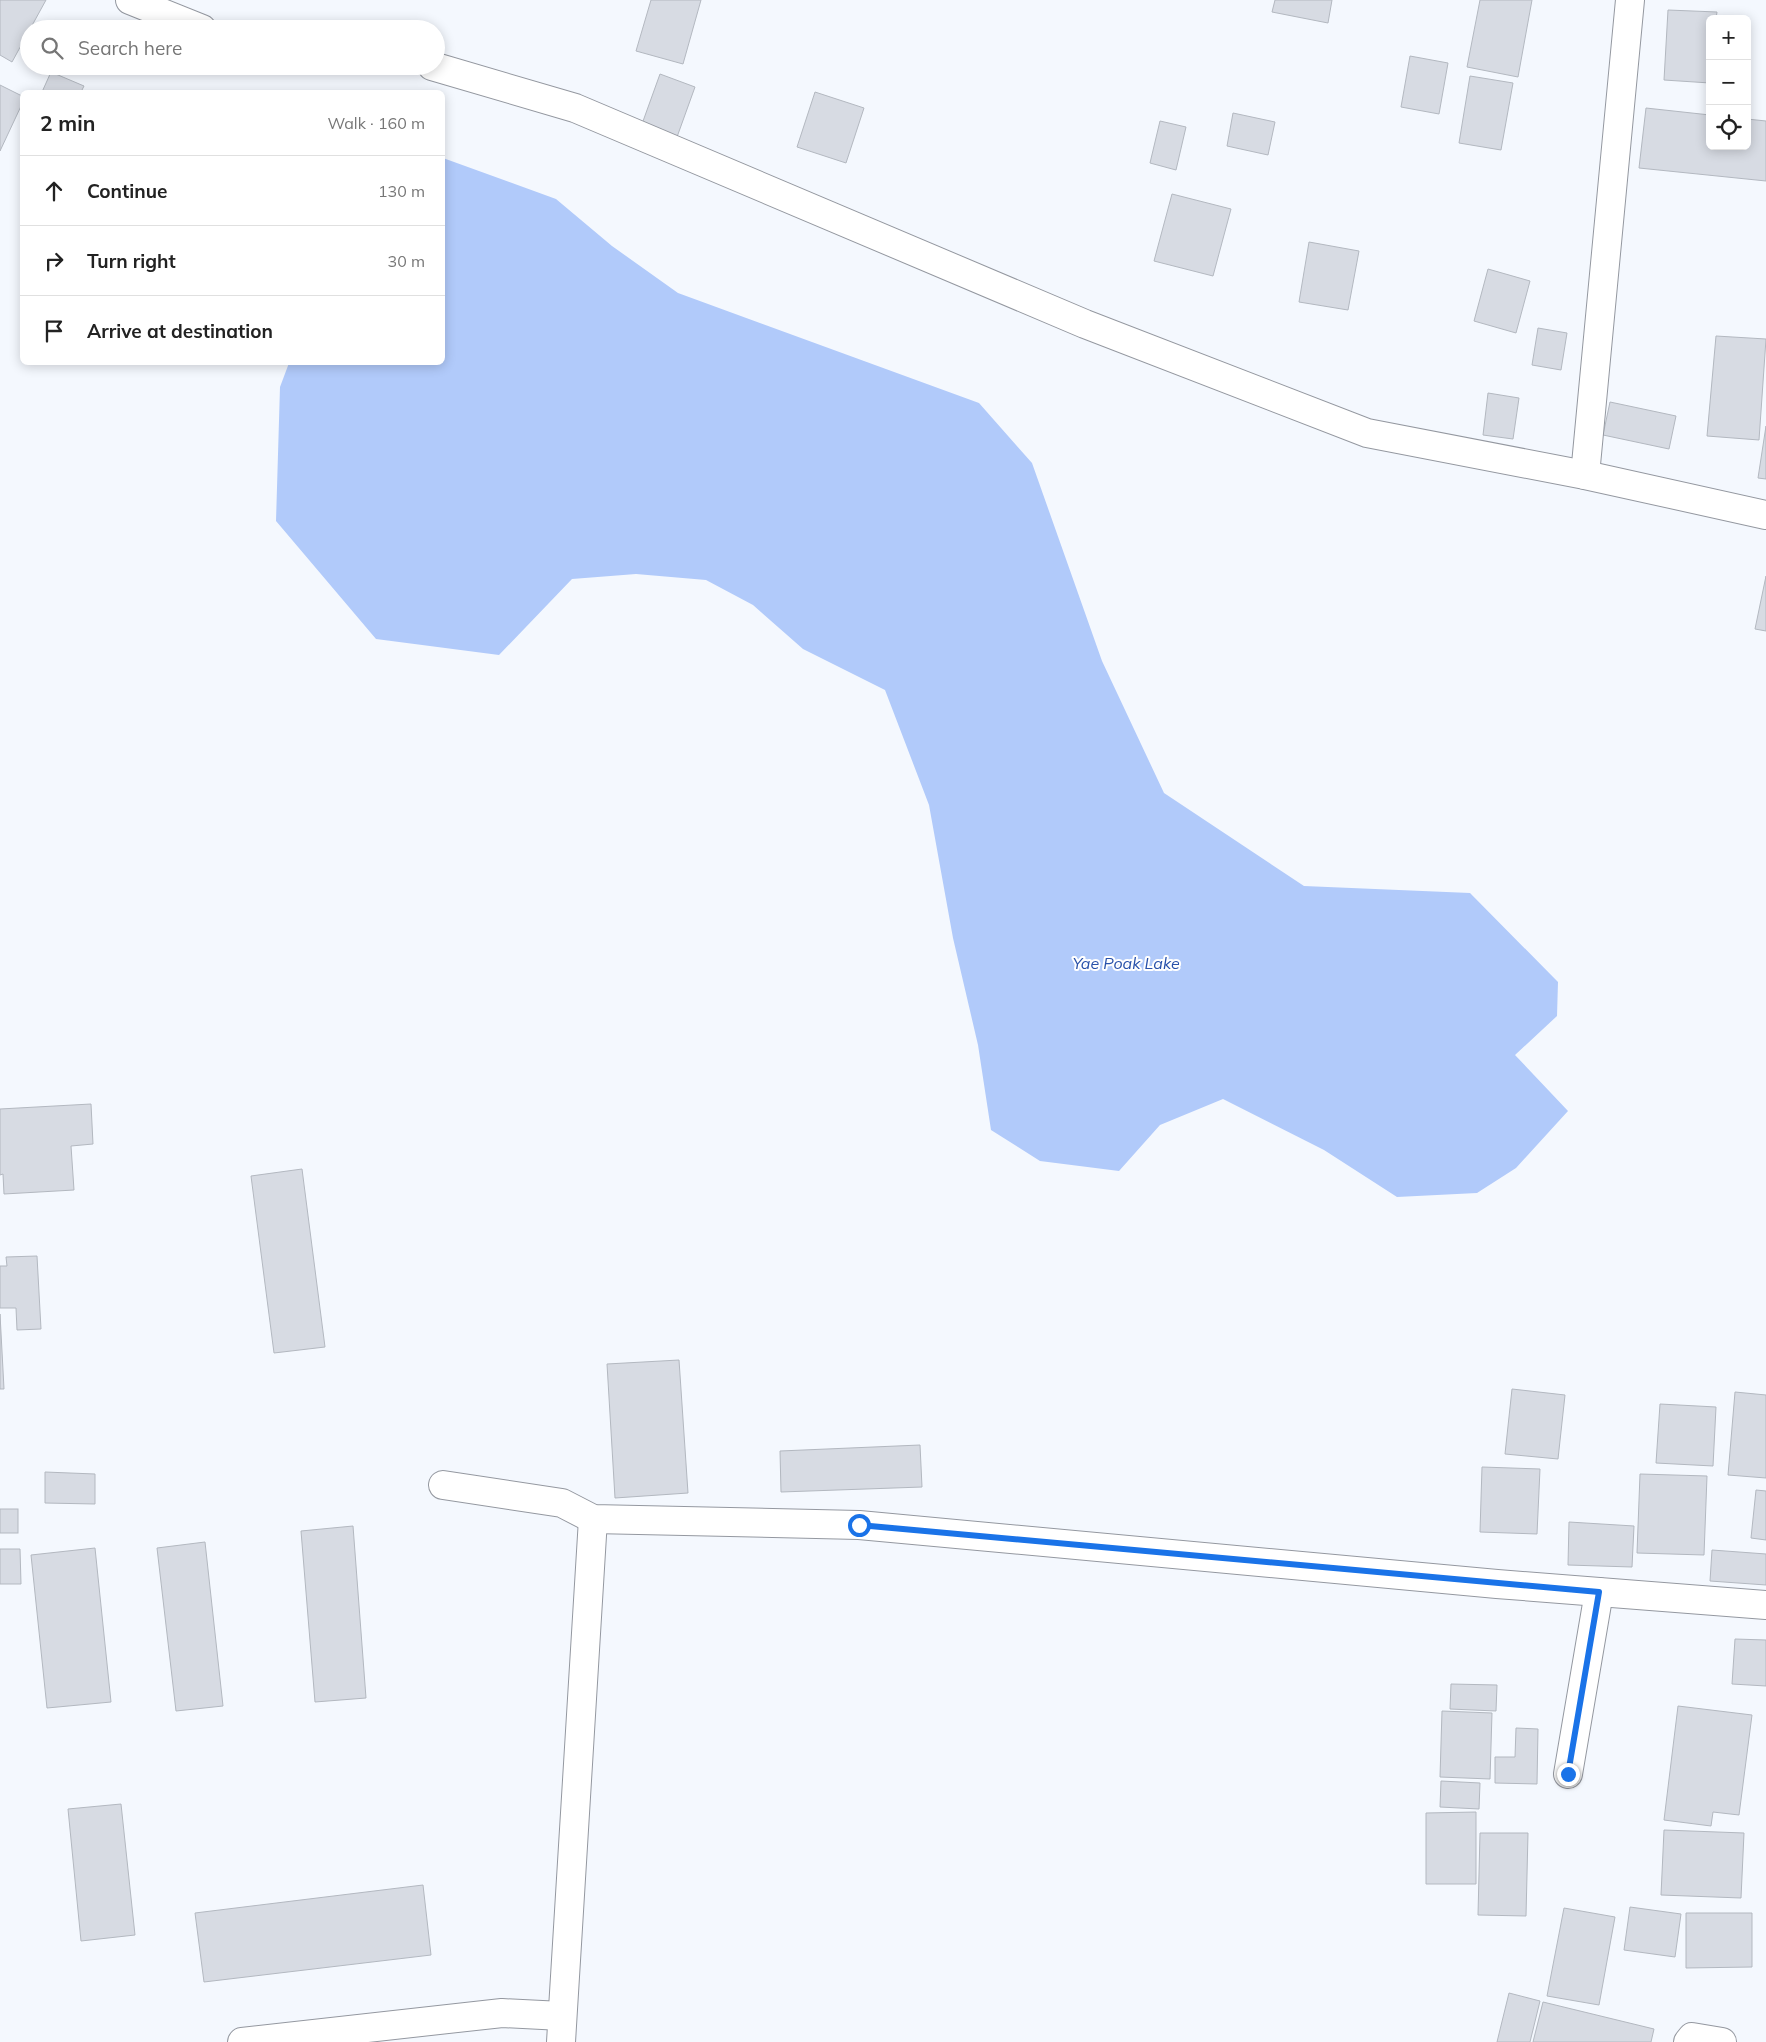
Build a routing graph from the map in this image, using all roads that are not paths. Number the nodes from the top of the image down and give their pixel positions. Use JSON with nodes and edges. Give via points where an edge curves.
{"nodes":[{"id":1,"x":130,"y":0,"type":"edge"},
{"id":2,"x":1630,"y":0,"type":"edge"},
{"id":3,"x":180,"y":20,"type":"edge"},
{"id":4,"x":445,"y":70,"type":"edge"},
{"id":5,"x":1585,"y":475,"type":"junction"},
{"id":6,"x":1766,"y":515,"type":"edge"},
{"id":7,"x":444,"y":1485,"type":"dead end"},
{"id":8,"x":593,"y":1519,"type":"junction"},
{"id":9,"x":1599,"y":1592,"type":"junction"},
{"id":10,"x":1766,"y":1605,"type":"edge"},
{"id":11,"x":1568,"y":1774,"type":"dead end"},
{"id":12,"x":561,"y":2029,"type":"edge"},
{"id":13,"x":242,"y":2042,"type":"edge"},
{"id":14,"x":1688,"y":2042,"type":"edge"},
{"id":15,"x":1722,"y":2042,"type":"edge"}],
"edges":[{"from":1,"to":3,"type":"street"},
{"from":2,"to":5,"type":"street"},
{"from":4,"to":5,"type":"street","via":[[575,108],[1085,324],[1367,433]]},
{"from":5,"to":6,"type":"street"},
{"from":7,"to":8,"type":"street","via":[[562,1503]]},
{"from":8,"to":9,"type":"street","via":[[859,1525]]},
{"from":8,"to":12,"type":"street"},
{"from":9,"to":10,"type":"street"},
{"from":9,"to":11,"type":"street"},
{"from":12,"to":13,"type":"street","via":[[502,2013]]},
{"from":14,"to":15,"type":"street","via":[[1692,2037]]}]}
